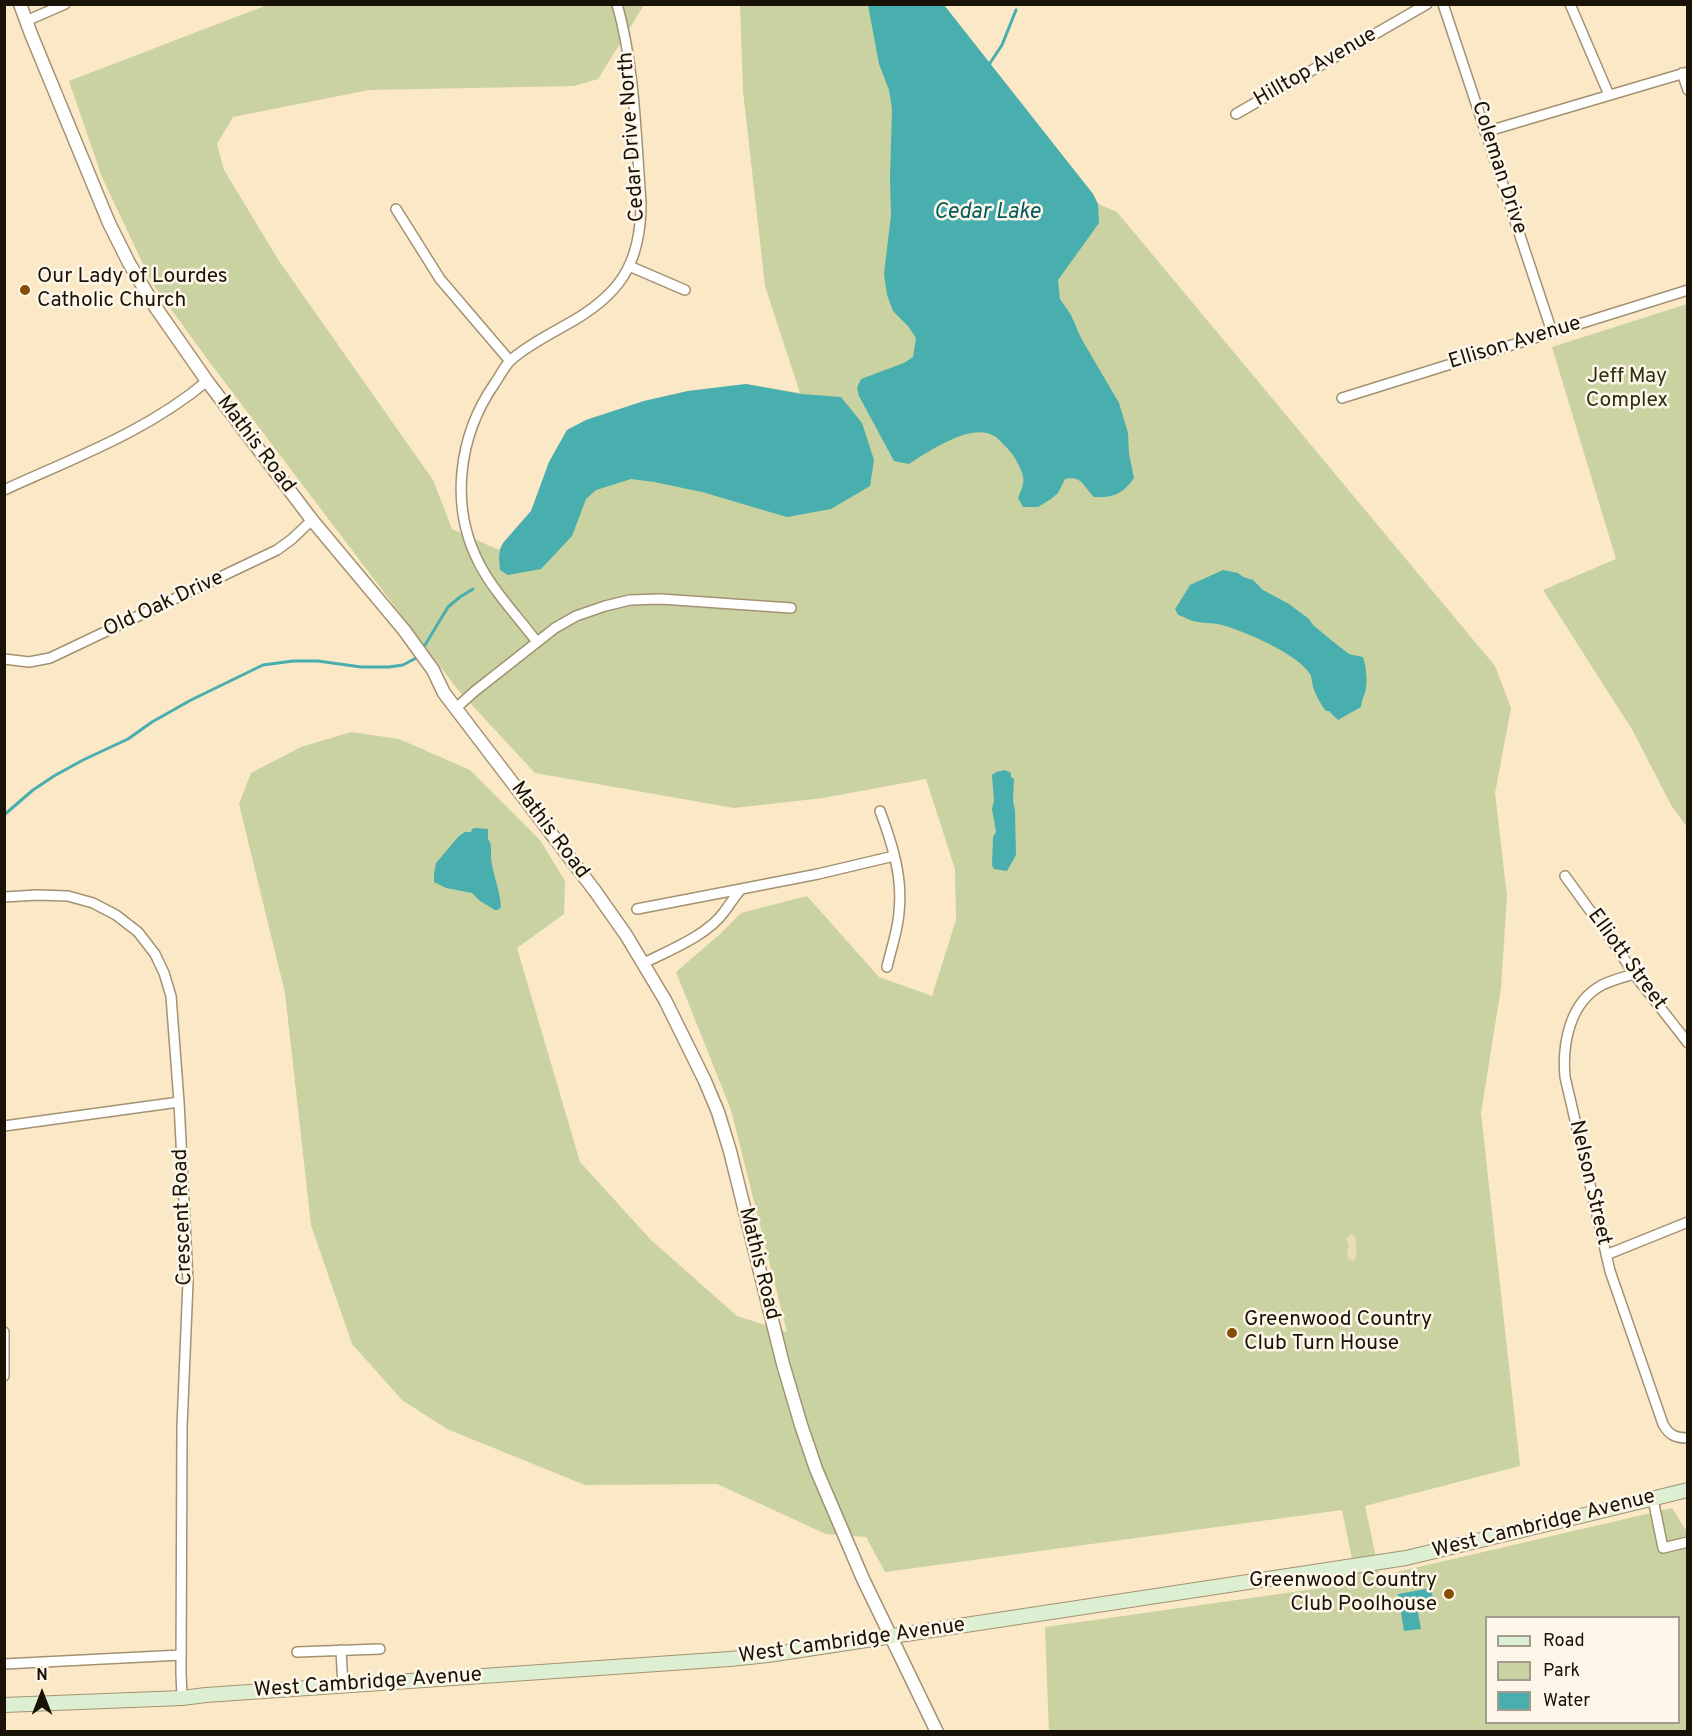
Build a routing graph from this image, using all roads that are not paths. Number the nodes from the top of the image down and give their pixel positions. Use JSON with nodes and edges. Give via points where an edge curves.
{"nodes":[{"id":1,"x":20,"y":4,"type":"edge"},
{"id":2,"x":65,"y":4,"type":"edge"},
{"id":3,"x":617,"y":4,"type":"edge"},
{"id":4,"x":1427,"y":4,"type":"edge"},
{"id":5,"x":1443,"y":4,"type":"edge"},
{"id":6,"x":1570,"y":4,"type":"edge"},
{"id":7,"x":26,"y":21,"type":"junction"},
{"id":8,"x":1685,"y":73,"type":"edge"},
{"id":9,"x":1688,"y":90,"type":"edge"},
{"id":10,"x":1609,"y":95,"type":"junction"},
{"id":11,"x":1236,"y":114,"type":"dead end"},
{"id":12,"x":1485,"y":132,"type":"junction"},
{"id":13,"x":396,"y":209,"type":"dead end"},
{"id":14,"x":629,"y":266,"type":"junction"},
{"id":15,"x":685,"y":290,"type":"dead end"},
{"id":16,"x":1688,"y":290,"type":"edge"},
{"id":17,"x":1552,"y":332,"type":"junction"},
{"id":18,"x":510,"y":361,"type":"junction"},
{"id":19,"x":207,"y":381,"type":"junction"},
{"id":20,"x":1342,"y":398,"type":"dead end"},
{"id":21,"x":4,"y":490,"type":"edge"},
{"id":22,"x":312,"y":520,"type":"junction"},
{"id":23,"x":791,"y":608,"type":"dead end"},
{"id":24,"x":537,"y":642,"type":"junction"},
{"id":25,"x":4,"y":659,"type":"edge"},
{"id":26,"x":456,"y":708,"type":"junction"},
{"id":27,"x":880,"y":812,"type":"dead end"},
{"id":28,"x":894,"y":856,"type":"junction"},
{"id":29,"x":1565,"y":876,"type":"dead end"},
{"id":30,"x":741,"y":889,"type":"junction"},
{"id":31,"x":4,"y":897,"type":"edge"},
{"id":32,"x":637,"y":909,"type":"dead end"},
{"id":33,"x":644,"y":963,"type":"junction"},
{"id":34,"x":887,"y":966,"type":"dead end"},
{"id":35,"x":1634,"y":974,"type":"junction"},
{"id":36,"x":1688,"y":1043,"type":"edge"},
{"id":37,"x":179,"y":1102,"type":"junction"},
{"id":38,"x":4,"y":1126,"type":"edge"},
{"id":39,"x":1688,"y":1222,"type":"edge"},
{"id":40,"x":1606,"y":1255,"type":"junction"},
{"id":41,"x":4,"y":1332,"type":"edge"},
{"id":42,"x":4,"y":1376,"type":"edge"},
{"id":43,"x":1688,"y":1438,"type":"edge"},
{"id":44,"x":1688,"y":1490,"type":"edge"},
{"id":45,"x":1653,"y":1499,"type":"junction"},
{"id":46,"x":1688,"y":1542,"type":"edge"},
{"id":47,"x":891,"y":1637,"type":"junction"},
{"id":48,"x":380,"y":1648,"type":"dead end"},
{"id":49,"x":341,"y":1650,"type":"junction"},
{"id":50,"x":297,"y":1652,"type":"dead end"},
{"id":51,"x":181,"y":1655,"type":"junction"},
{"id":52,"x":4,"y":1664,"type":"edge"},
{"id":53,"x":343,"y":1686,"type":"junction"},
{"id":54,"x":182,"y":1698,"type":"junction"},
{"id":55,"x":4,"y":1705,"type":"edge"},
{"id":56,"x":937,"y":1731,"type":"edge"}],
"edges":[{"from":1,"to":7,"type":"street","name":"Mathis Road"},
{"from":2,"to":7,"type":"street"},
{"from":3,"to":14,"type":"street","name":"Cedar Drive North","via":[[630,70],[641,203],[639,239]]},
{"from":4,"to":11,"type":"street","name":"Hilltop Avenue"},
{"from":5,"to":12,"type":"street","name":"Coleman Drive"},
{"from":6,"to":10,"type":"street"},
{"from":7,"to":19,"type":"street","name":"Mathis Road","via":[[129,263]]},
{"from":8,"to":9,"type":"street"},
{"from":8,"to":10,"type":"street"},
{"from":10,"to":12,"type":"street"},
{"from":12,"to":17,"type":"street","name":"Coleman Drive"},
{"from":13,"to":18,"type":"street","via":[[440,279]]},
{"from":14,"to":15,"type":"street"},
{"from":14,"to":18,"type":"street","name":"Cedar Drive North","via":[[622,280],[599,304]]},
{"from":16,"to":17,"type":"street","name":"Ellison Avenue"},
{"from":17,"to":20,"type":"street","name":"Ellison Avenue"},
{"from":18,"to":24,"type":"street","name":"Cedar Drive North","via":[[471,428],[462,463],[462,501],[468,534],[480,566]]},
{"from":19,"to":21,"type":"street","via":[[171,409],[136,429]]},
{"from":19,"to":22,"type":"street","name":"Mathis Road"},
{"from":22,"to":25,"type":"street","name":"Old Oak Drive","via":[[277,550],[50,658],[29,662]]},
{"from":22,"to":26,"type":"street","name":"Mathis Road","via":[[404,630]]},
{"from":23,"to":24,"type":"street","via":[[630,600],[576,616]]},
{"from":24,"to":26,"type":"street"},
{"from":26,"to":33,"type":"street","name":"Mathis Road","via":[[595,891]]},
{"from":27,"to":28,"type":"street"},
{"from":28,"to":30,"type":"street"},
{"from":28,"to":34,"type":"street","via":[[900,886],[899,913]]},
{"from":29,"to":35,"type":"street","name":"Elliott Street"},
{"from":30,"to":32,"type":"street"},
{"from":30,"to":33,"type":"street","via":[[712,924]]},
{"from":31,"to":37,"type":"street","name":"Crescent Road","via":[[58,895],[93,903],[128,923],[147,943],[160,963],[171,996]]},
{"from":33,"to":47,"type":"street","name":"Mathis Road","via":[[717,1112],[801,1425],[834,1513]]},
{"from":35,"to":36,"type":"street","name":"Elliott Street"},
{"from":35,"to":40,"type":"street","name":"Nelson Street","via":[[1605,983],[1586,998],[1572,1021],[1565,1049],[1567,1087]]},
{"from":37,"to":38,"type":"street"},
{"from":37,"to":51,"type":"street","name":"Crescent Road","via":[[188,1282],[182,1427]]},
{"from":39,"to":40,"type":"street"},
{"from":40,"to":43,"type":"street","name":"Nelson Street","via":[[1662,1420],[1669,1434]]},
{"from":41,"to":42,"type":"street"},
{"from":44,"to":45,"type":"main road","name":"West Cambridge Avenue"},
{"from":45,"to":46,"type":"street","via":[[1663,1548]]},
{"from":45,"to":47,"type":"main road","name":"West Cambridge Avenue","via":[[1406,1558]]},
{"from":47,"to":53,"type":"main road","name":"West Cambridge Avenue","via":[[730,1659]]},
{"from":47,"to":56,"type":"street","name":"Mathis Road"},
{"from":48,"to":49,"type":"street"},
{"from":49,"to":50,"type":"street"},
{"from":49,"to":53,"type":"street"},
{"from":51,"to":52,"type":"street"},
{"from":51,"to":54,"type":"street","name":"Crescent Road"},
{"from":53,"to":54,"type":"main road","name":"West Cambridge Avenue"},
{"from":54,"to":55,"type":"main road","name":"West Cambridge Avenue"}]}
